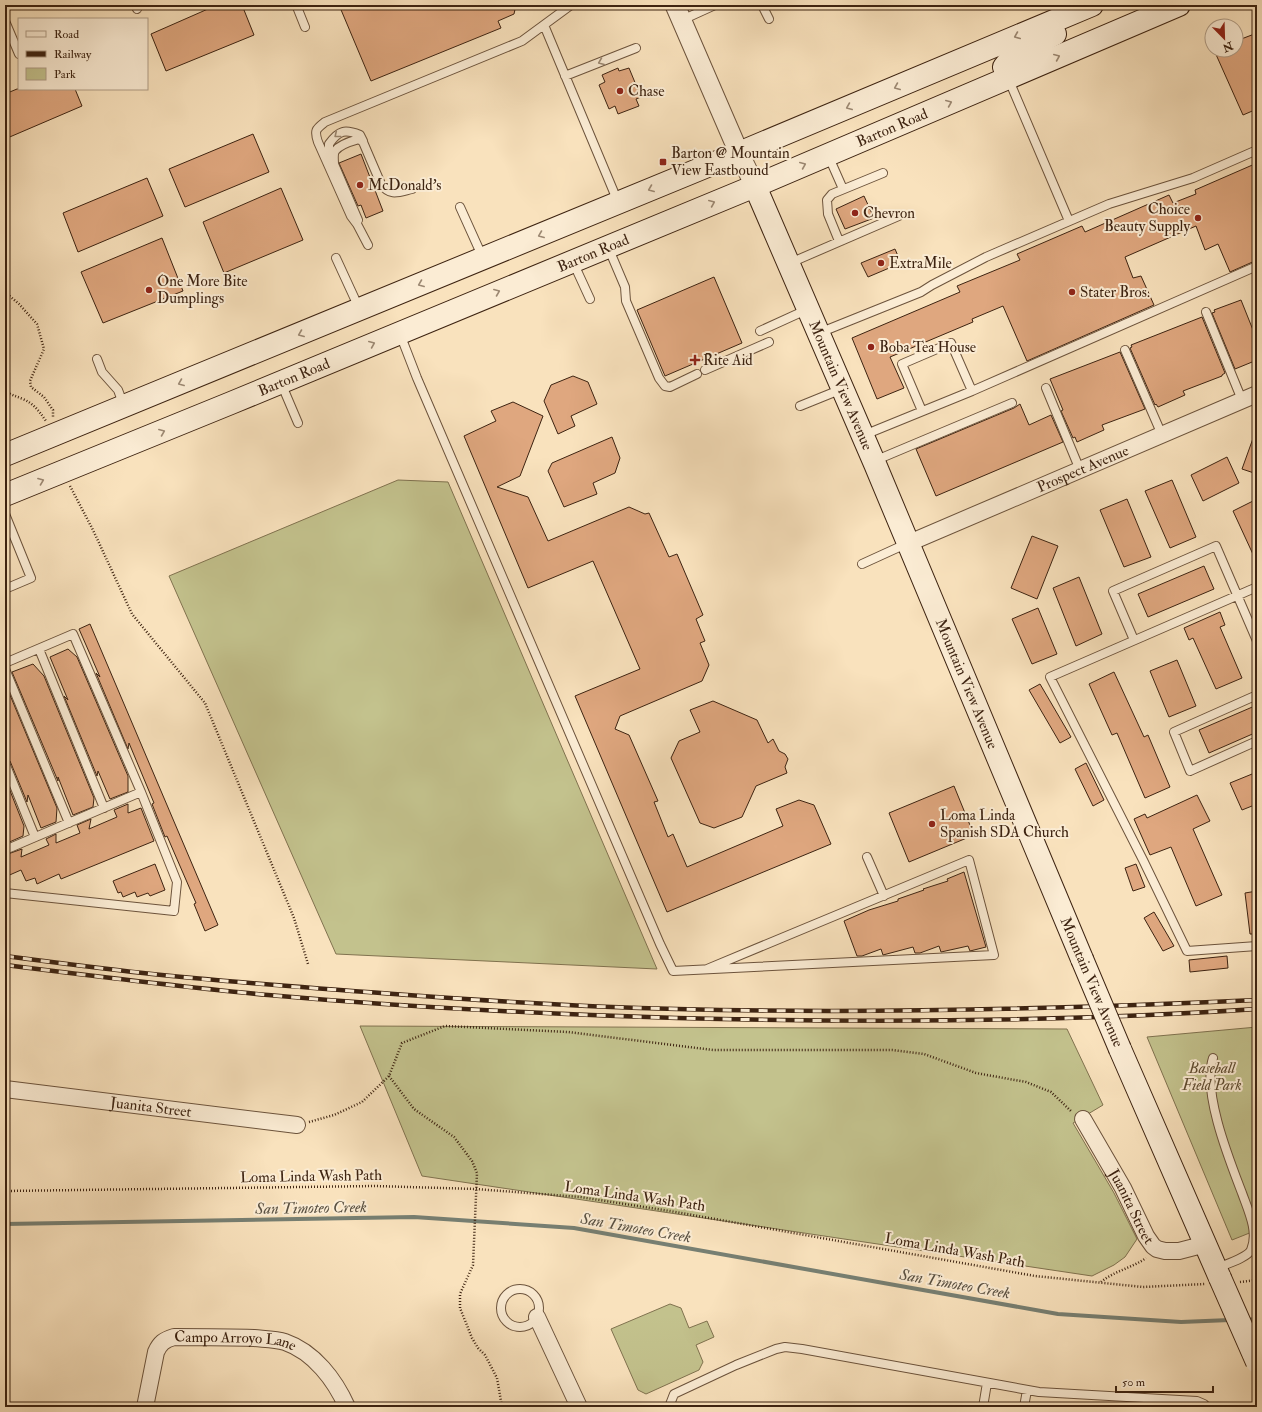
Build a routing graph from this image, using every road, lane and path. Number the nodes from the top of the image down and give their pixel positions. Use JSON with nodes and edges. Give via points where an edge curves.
{"nodes":[{"id":1,"x":298,"y":5,"type":"edge"},
{"id":2,"x":570,"y":5,"type":"edge"},
{"id":3,"x":715,"y":5,"type":"edge"},
{"id":4,"x":762,"y":5,"type":"edge"},
{"id":5,"x":1092,"y":5,"type":"edge"},
{"id":6,"x":1102,"y":5,"type":"edge"},
{"id":7,"x":1179,"y":5,"type":"edge"},
{"id":8,"x":678,"y":12,"type":"edge"},
{"id":9,"x":769,"y":18,"type":"dead end"},
{"id":10,"x":5,"y":21,"type":"edge"},
{"id":11,"x":544,"y":26,"type":"junction"},
{"id":12,"x":305,"y":27,"type":"dead end"},
{"id":13,"x":636,"y":48,"type":"dead end"},
{"id":14,"x":18,"y":52,"type":"edge"},
{"id":15,"x":565,"y":76,"type":"junction"},
{"id":16,"x":1008,"y":78,"type":"junction"},
{"id":17,"x":363,"y":142,"type":"junction"},
{"id":18,"x":1257,"y":150,"type":"edge"},
{"id":19,"x":739,"y":153,"type":"junction"},
{"id":20,"x":828,"y":155,"type":"junction"},
{"id":21,"x":334,"y":164,"type":"junction"},
{"id":22,"x":883,"y":173,"type":"dead end"},
{"id":23,"x":754,"y":186,"type":"junction"},
{"id":24,"x":412,"y":189,"type":"dead end"},
{"id":25,"x":843,"y":189,"type":"junction"},
{"id":26,"x":619,"y":202,"type":"junction"},
{"id":27,"x":460,"y":207,"type":"dead end"},
{"id":28,"x":901,"y":215,"type":"dead end"},
{"id":29,"x":1069,"y":221,"type":"junction"},
{"id":30,"x":359,"y":227,"type":"junction"},
{"id":31,"x":839,"y":241,"type":"junction"},
{"id":32,"x":368,"y":245,"type":"dead end"},
{"id":33,"x":608,"y":247,"type":"junction"},
{"id":34,"x":336,"y":258,"type":"dead end"},
{"id":35,"x":483,"y":259,"type":"junction"},
{"id":36,"x":573,"y":261,"type":"junction"},
{"id":37,"x":788,"y":263,"type":"junction"},
{"id":38,"x":1257,"y":266,"type":"edge"},
{"id":39,"x":5,"y":292,"type":"edge"},
{"id":40,"x":590,"y":299,"type":"dead end"},
{"id":41,"x":808,"y":309,"type":"junction"},
{"id":42,"x":360,"y":310,"type":"junction"},
{"id":43,"x":1206,"y":312,"type":"dead end"},
{"id":44,"x":760,"y":331,"type":"dead end"},
{"id":45,"x":400,"y":333,"type":"junction"},
{"id":46,"x":819,"y":333,"type":"junction"},
{"id":47,"x":769,"y":342,"type":"dead end"},
{"id":48,"x":1125,"y":350,"type":"dead end"},
{"id":49,"x":97,"y":359,"type":"dead end"},
{"id":50,"x":281,"y":382,"type":"junction"},
{"id":51,"x":1046,"y":388,"type":"dead end"},
{"id":52,"x":843,"y":389,"type":"junction"},
{"id":53,"x":5,"y":390,"type":"edge"},
{"id":54,"x":972,"y":391,"type":"junction"},
{"id":55,"x":1257,"y":394,"type":"edge"},
{"id":56,"x":1242,"y":400,"type":"junction"},
{"id":57,"x":1012,"y":404,"type":"dead end"},
{"id":58,"x":125,"y":406,"type":"junction"},
{"id":59,"x":800,"y":406,"type":"dead end"},
{"id":60,"x":922,"y":411,"type":"junction"},
{"id":61,"x":298,"y":423,"type":"dead end"},
{"id":62,"x":49,"y":429,"type":"junction"},
{"id":63,"x":863,"y":435,"type":"junction"},
{"id":64,"x":1162,"y":435,"type":"junction"},
{"id":65,"x":5,"y":455,"type":"edge"},
{"id":66,"x":874,"y":461,"type":"junction"},
{"id":67,"x":1080,"y":470,"type":"junction"},
{"id":68,"x":60,"y":473,"type":"junction"},
{"id":69,"x":5,"y":495,"type":"edge"},
{"id":70,"x":5,"y":514,"type":"edge"},
{"id":71,"x":909,"y":543,"type":"junction"},
{"id":72,"x":862,"y":564,"type":"dead end"},
{"id":73,"x":1257,"y":587,"type":"edge"},
{"id":74,"x":5,"y":589,"type":"edge"},
{"id":75,"x":1236,"y":596,"type":"junction"},
{"id":76,"x":1134,"y":640,"type":"junction"},
{"id":77,"x":1257,"y":641,"type":"edge"},
{"id":78,"x":39,"y":649,"type":"junction"},
{"id":79,"x":5,"y":663,"type":"edge"},
{"id":80,"x":5,"y":669,"type":"edge"},
{"id":81,"x":1257,"y":695,"type":"edge"},
{"id":82,"x":1257,"y":741,"type":"edge"},
{"id":83,"x":5,"y":763,"type":"edge"},
{"id":84,"x":141,"y":792,"type":"junction"},
{"id":85,"x":104,"y":808,"type":"junction"},
{"id":86,"x":69,"y":823,"type":"junction"},
{"id":87,"x":35,"y":837,"type":"junction"},
{"id":88,"x":5,"y":850,"type":"edge"},
{"id":89,"x":867,"y":857,"type":"dead end"},
{"id":90,"x":5,"y":893,"type":"edge"},
{"id":91,"x":884,"y":896,"type":"junction"},
{"id":92,"x":1257,"y":946,"type":"edge"},
{"id":93,"x":308,"y":964,"type":"dead end"},
{"id":94,"x":707,"y":969,"type":"junction"},
{"id":95,"x":1213,"y":1058,"type":"dead end"},
{"id":96,"x":389,"y":1076,"type":"junction"},
{"id":97,"x":5,"y":1089,"type":"edge"},
{"id":98,"x":1078,"y":1116,"type":"joint"},
{"id":99,"x":297,"y":1125,"type":"joint"},
{"id":100,"x":476,"y":1189,"type":"junction"},
{"id":101,"x":5,"y":1191,"type":"edge"},
{"id":102,"x":1206,"y":1244,"type":"junction"},
{"id":103,"x":1157,"y":1249,"type":"junction"},
{"id":104,"x":1219,"y":1278,"type":"junction"},
{"id":105,"x":1257,"y":1280,"type":"edge"},
{"id":106,"x":1101,"y":1283,"type":"junction"},
{"id":107,"x":537,"y":1317,"type":"junction"},
{"id":108,"x":1257,"y":1362,"type":"edge"},
{"id":109,"x":987,"y":1383,"type":"junction"},
{"id":110,"x":1027,"y":1390,"type":"junction"},
{"id":111,"x":145,"y":1407,"type":"edge"},
{"id":112,"x":347,"y":1407,"type":"edge"},
{"id":113,"x":502,"y":1407,"type":"edge"},
{"id":114,"x":579,"y":1407,"type":"edge"},
{"id":115,"x":669,"y":1407,"type":"edge"},
{"id":116,"x":983,"y":1407,"type":"edge"},
{"id":117,"x":1024,"y":1407,"type":"edge"},
{"id":118,"x":1207,"y":1407,"type":"edge"}],
"edges":[{"from":1,"to":12,"type":"lane"},
{"from":2,"to":11,"type":"lane"},
{"from":3,"to":8,"type":"lane"},
{"from":4,"to":9,"type":"lane"},
{"from":5,"to":19,"type":"main road","one_way":true},
{"from":6,"to":16,"type":"main road","via":[[1072,26],[1012,57],[1004,67]]},
{"from":16,"to":7,"type":"main road","name":"Barton Road","one_way":true},
{"from":8,"to":19,"type":"street","name":"Mountain View Avenue"},
{"from":10,"to":14,"type":"lane"},
{"from":11,"to":15,"type":"lane"},
{"from":11,"to":30,"type":"lane","via":[[522,40],[325,122],[317,128],[315,132],[318,142],[351,216]]},
{"from":13,"to":15,"type":"lane","one_way":true},
{"from":15,"to":26,"type":"lane"},
{"from":20,"to":16,"type":"main road","name":"Barton Road","one_way":true},
{"from":16,"to":29,"type":"lane"},
{"from":17,"to":21,"type":"lane","via":[[359,139],[351,141],[335,151]]},
{"from":17,"to":21,"type":"lane","one_way":true,"via":[[360,135],[351,131],[342,131],[334,137],[329,144]]},
{"from":17,"to":24,"type":"lane","via":[[385,190],[390,193]]},
{"from":18,"to":29,"type":"lane","via":[[1193,178],[1109,204]]},
{"from":19,"to":23,"type":"street","name":"Mountain View Avenue"},
{"from":19,"to":26,"type":"main road","one_way":true},
{"from":23,"to":20,"type":"main road","name":"Barton Road","one_way":true},
{"from":20,"to":25,"type":"lane"},
{"from":21,"to":30,"type":"lane"},
{"from":22,"to":25,"type":"lane"},
{"from":33,"to":23,"type":"main road","name":"Barton Road","one_way":true},
{"from":23,"to":37,"type":"main road","name":"Mountain View Avenue"},
{"from":25,"to":31,"type":"lane","via":[[832,194],[827,200],[828,214]]},
{"from":26,"to":35,"type":"main road","one_way":true},
{"from":27,"to":35,"type":"lane"},
{"from":28,"to":31,"type":"lane"},
{"from":29,"to":46,"type":"lane","via":[[986,257],[921,292]]},
{"from":30,"to":32,"type":"lane"},
{"from":31,"to":37,"type":"lane"},
{"from":33,"to":36,"type":"main road","name":"Barton Road"},
{"from":33,"to":47,"type":"lane","via":[[625,287],[626,302],[659,378],[665,386]]},
{"from":34,"to":42,"type":"lane"},
{"from":35,"to":42,"type":"main road","one_way":true},
{"from":36,"to":40,"type":"lane"},
{"from":45,"to":36,"type":"main road","name":"Barton Road","one_way":true},
{"from":37,"to":41,"type":"main road","name":"Mountain View Avenue"},
{"from":38,"to":54,"type":"lane"},
{"from":39,"to":62,"type":"path","via":[[37,324],[44,349],[30,381],[32,387],[44,397],[53,410]]},
{"from":41,"to":44,"type":"lane"},
{"from":41,"to":46,"type":"main road","name":"Mountain View Avenue"},
{"from":42,"to":58,"type":"main road","one_way":true},
{"from":43,"to":56,"type":"lane"},
{"from":50,"to":45,"type":"main road","name":"Barton Road","one_way":true},
{"from":45,"to":94,"type":"lane","via":[[417,378],[669,964],[673,971]]},
{"from":46,"to":52,"type":"main road","name":"Mountain View Avenue"},
{"from":48,"to":64,"type":"lane"},
{"from":49,"to":58,"type":"lane","via":[[102,372],[118,390]]},
{"from":50,"to":61,"type":"lane"},
{"from":68,"to":50,"type":"main road","name":"Barton Road","one_way":true},
{"from":51,"to":67,"type":"lane"},
{"from":52,"to":59,"type":"lane"},
{"from":52,"to":63,"type":"main road","name":"Mountain View Avenue"},
{"from":53,"to":62,"type":"path","via":[[36,406]]},
{"from":54,"to":60,"type":"lane"},
{"from":54,"to":60,"type":"lane","via":[[951,343],[902,364]]},
{"from":55,"to":56,"type":"street","name":"Prospect Avenue"},
{"from":56,"to":64,"type":"street","name":"Prospect Avenue"},
{"from":57,"to":66,"type":"lane"},
{"from":58,"to":62,"type":"main road"},
{"from":60,"to":63,"type":"lane"},
{"from":62,"to":65,"type":"main road"},
{"from":63,"to":66,"type":"main road","name":"Mountain View Avenue"},
{"from":64,"to":67,"type":"street","name":"Prospect Avenue"},
{"from":66,"to":71,"type":"main road","name":"Mountain View Avenue"},
{"from":67,"to":71,"type":"street","name":"Prospect Avenue"},
{"from":69,"to":68,"type":"main road","name":"Barton Road","one_way":true},
{"from":68,"to":93,"type":"path","via":[[72,489],[132,614],[205,703],[294,918]]},
{"from":70,"to":74,"type":"lane","via":[[31,578]]},
{"from":71,"to":72,"type":"lane"},
{"from":71,"to":102,"type":"main road","name":"Mountain View Avenue","bridge":true,"via":[[1120,1049]]},
{"from":73,"to":75,"type":"lane"},
{"from":75,"to":76,"type":"lane"},
{"from":75,"to":76,"type":"lane","via":[[1216,546],[1113,591]]},
{"from":75,"to":77,"type":"lane"},
{"from":76,"to":92,"type":"lane","via":[[1050,677],[1187,951]]},
{"from":78,"to":79,"type":"lane"},
{"from":78,"to":84,"type":"lane","via":[[73,634]]},
{"from":78,"to":85,"type":"lane"},
{"from":80,"to":86,"type":"lane"},
{"from":81,"to":82,"type":"lane","via":[[1174,732],[1190,771]]},
{"from":83,"to":87,"type":"lane"},
{"from":84,"to":85,"type":"lane"},
{"from":84,"to":90,"type":"lane","via":[[177,882],[174,911]]},
{"from":85,"to":86,"type":"lane"},
{"from":86,"to":87,"type":"lane"},
{"from":87,"to":88,"type":"lane"},
{"from":89,"to":91,"type":"lane"},
{"from":91,"to":94,"type":"lane"},
{"from":91,"to":94,"type":"lane","via":[[969,860],[994,955]]},
{"from":95,"to":104,"type":"lane","via":[[1210,1067],[1211,1097],[1252,1223],[1254,1240],[1246,1256]]},
{"from":96,"to":98,"type":"path","via":[[402,1044],[445,1026],[568,1032],[712,1050],[892,1050],[924,1054],[976,1073],[1026,1082],[1051,1092]]},
{"from":96,"to":99,"type":"path","via":[[362,1102],[334,1115]]},
{"from":96,"to":100,"type":"path","via":[[414,1109],[454,1137],[478,1173]]},
{"from":97,"to":99,"type":"street","name":"Juanita Street"},
{"from":98,"to":103,"type":"street","name":"Juanita Street","via":[[1123,1188],[1146,1236]]},
{"from":100,"to":101,"type":"path","name":"Loma Linda Wash Path","via":[[375,1186]]},
{"from":100,"to":106,"type":"path","name":"Loma Linda Wash Path","via":[[580,1197],[1035,1276]]},
{"from":100,"to":113,"type":"path","via":[[473,1265],[460,1294],[460,1308],[472,1338],[485,1355],[497,1378]]},
{"from":102,"to":103,"type":"street","name":"Juanita Street","via":[[1179,1251]]},
{"from":102,"to":104,"type":"main road","name":"Mountain View Avenue"},
{"from":103,"to":106,"type":"path","via":[[1138,1264],[1107,1277]]},
{"from":104,"to":105,"type":"path","name":"Loma Linda Wash Path"},
{"from":104,"to":106,"type":"path","name":"Loma Linda Wash Path","via":[[1143,1286]]},
{"from":104,"to":108,"type":"main road","name":"Mountain View Avenue","bridge":true},
{"from":107,"to":107,"type":"lane","via":[[538,1299],[529,1290],[516,1288],[505,1294],[500,1306],[503,1318],[508,1323],[520,1327],[533,1322]]},
{"from":107,"to":114,"type":"street"},
{"from":109,"to":110,"type":"lane"},
{"from":109,"to":115,"type":"lane","via":[[784,1347],[736,1365],[674,1394]]},
{"from":109,"to":116,"type":"lane"},
{"from":110,"to":117,"type":"lane"},
{"from":110,"to":118,"type":"lane","via":[[1197,1401]]},
{"from":111,"to":112,"type":"street","name":"Campo Arroyo Lane","via":[[156,1352],[165,1340],[174,1337],[239,1337],[284,1342],[314,1358],[338,1389]]}]}
